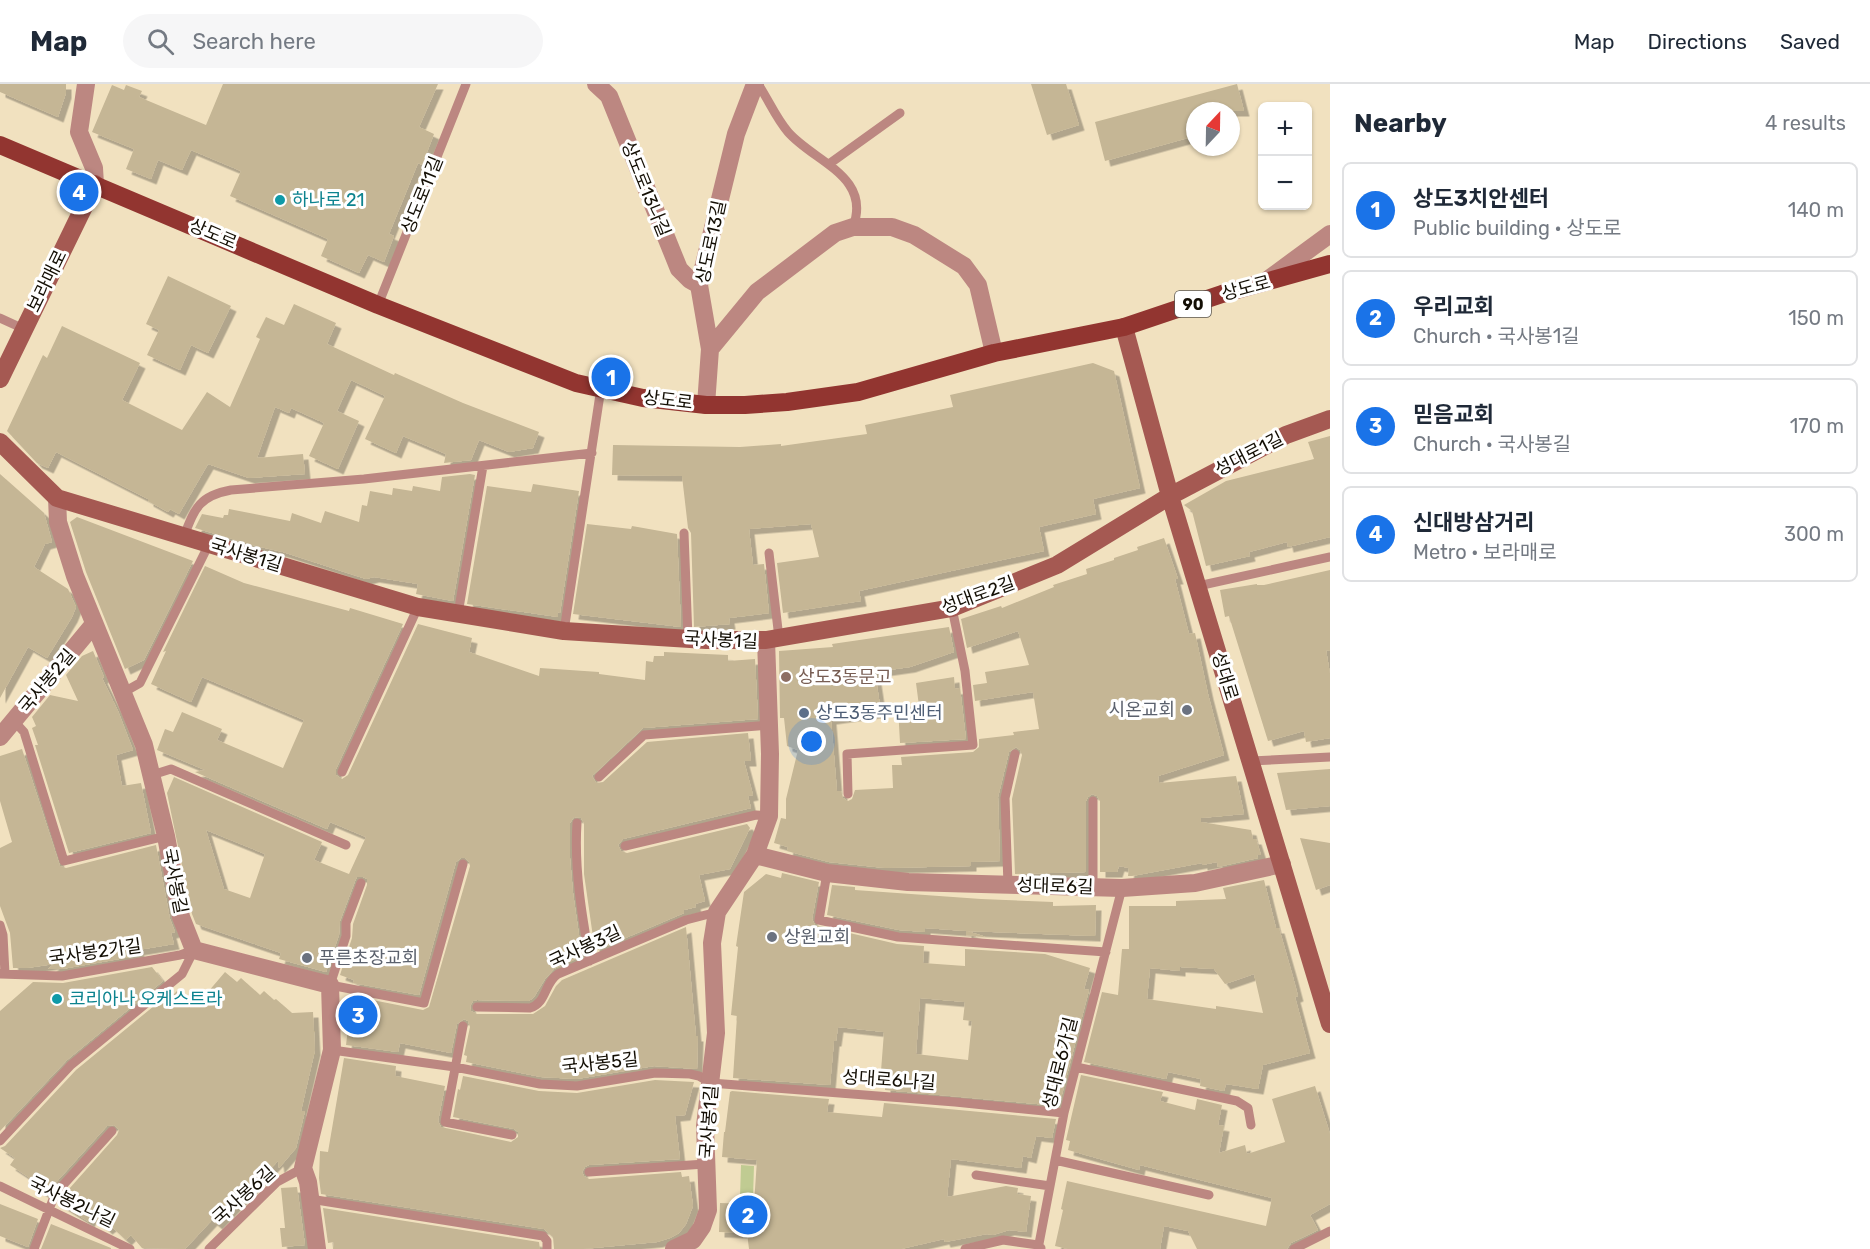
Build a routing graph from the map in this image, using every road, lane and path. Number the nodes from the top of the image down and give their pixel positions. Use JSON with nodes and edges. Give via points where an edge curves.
{"nodes":[{"id":1,"x":86,"y":84,"type":"edge"},
{"id":2,"x":466,"y":84,"type":"edge"},
{"id":3,"x":756,"y":84,"type":"edge"},
{"id":4,"x":605,"y":88,"type":"edge"},
{"id":5,"x":900,"y":113,"type":"dead end"},
{"id":6,"x":0,"y":145,"type":"edge"},
{"id":7,"x":829,"y":164,"type":"junction"},
{"id":8,"x":95,"y":184,"type":"junction"},
{"id":9,"x":853,"y":227,"type":"junction"},
{"id":10,"x":1330,"y":234,"type":"edge"},
{"id":11,"x":1330,"y":264,"type":"edge"},
{"id":12,"x":1262,"y":284,"type":"junction"},
{"id":13,"x":699,"y":285,"type":"junction"},
{"id":14,"x":378,"y":305,"type":"junction"},
{"id":15,"x":0,"y":318,"type":"edge"},
{"id":16,"x":1124,"y":327,"type":"junction"},
{"id":17,"x":24,"y":329,"type":"junction"},
{"id":18,"x":710,"y":349,"type":"junction"},
{"id":19,"x":994,"y":353,"type":"junction"},
{"id":20,"x":0,"y":379,"type":"edge"},
{"id":21,"x":601,"y":388,"type":"junction"},
{"id":22,"x":706,"y":405,"type":"junction"},
{"id":23,"x":1330,"y":418,"type":"edge"},
{"id":24,"x":0,"y":442,"type":"edge"},
{"id":25,"x":592,"y":453,"type":"junction"},
{"id":26,"x":483,"y":466,"type":"junction"},
{"id":27,"x":1170,"y":496,"type":"junction"},
{"id":28,"x":57,"y":498,"type":"junction"},
{"id":29,"x":684,"y":533,"type":"dead end"},
{"id":30,"x":184,"y":536,"type":"junction"},
{"id":31,"x":209,"y":544,"type":"junction"},
{"id":32,"x":769,"y":553,"type":"dead end"},
{"id":33,"x":1330,"y":557,"type":"edge"},
{"id":34,"x":1198,"y":586,"type":"junction"},
{"id":35,"x":418,"y":607,"type":"junction"},
{"id":36,"x":952,"y":608,"type":"junction"},
{"id":37,"x":458,"y":614,"type":"junction"},
{"id":38,"x":94,"y":624,"type":"junction"},
{"id":39,"x":564,"y":631,"type":"junction"},
{"id":40,"x":688,"y":639,"type":"junction"},
{"id":41,"x":772,"y":639,"type":"junction"},
{"id":42,"x":124,"y":692,"type":"junction"},
{"id":43,"x":14,"y":721,"type":"junction"},
{"id":44,"x":769,"y":726,"type":"junction"},
{"id":45,"x":0,"y":737,"type":"edge"},
{"id":46,"x":1015,"y":754,"type":"dead end"},
{"id":47,"x":1330,"y":757,"type":"edge"},
{"id":48,"x":1251,"y":761,"type":"junction"},
{"id":49,"x":342,"y":772,"type":"dead end"},
{"id":50,"x":152,"y":775,"type":"junction"},
{"id":51,"x":599,"y":777,"type":"dead end"},
{"id":52,"x":848,"y":794,"type":"dead end"},
{"id":53,"x":1093,"y":801,"type":"dead end"},
{"id":54,"x":769,"y":816,"type":"junction"},
{"id":55,"x":578,"y":823,"type":"dead end"},
{"id":56,"x":166,"y":836,"type":"junction"},
{"id":57,"x":346,"y":846,"type":"dead end"},
{"id":58,"x":625,"y":846,"type":"dead end"},
{"id":59,"x":755,"y":855,"type":"junction"},
{"id":60,"x":463,"y":864,"type":"dead end"},
{"id":61,"x":1282,"y":864,"type":"junction"},
{"id":62,"x":827,"y":873,"type":"junction"},
{"id":63,"x":361,"y":883,"type":"dead end"},
{"id":64,"x":1008,"y":885,"type":"junction"},
{"id":65,"x":1093,"y":887,"type":"junction"},
{"id":66,"x":1122,"y":888,"type":"junction"},
{"id":67,"x":717,"y":912,"type":"junction"},
{"id":68,"x":0,"y":925,"type":"edge"},
{"id":69,"x":194,"y":950,"type":"junction"},
{"id":70,"x":1106,"y":952,"type":"junction"},
{"id":71,"x":590,"y":961,"type":"junction"},
{"id":72,"x":2,"y":974,"type":"edge"},
{"id":73,"x":330,"y":985,"type":"junction"},
{"id":74,"x":477,"y":1007,"type":"dead end"},
{"id":75,"x":1330,"y":1024,"type":"edge"},
{"id":76,"x":463,"y":1026,"type":"dead end"},
{"id":77,"x":332,"y":1050,"type":"junction"},
{"id":78,"x":455,"y":1067,"type":"junction"},
{"id":79,"x":1076,"y":1067,"type":"junction"},
{"id":80,"x":711,"y":1083,"type":"junction"},
{"id":81,"x":1064,"y":1113,"type":"junction"},
{"id":82,"x":1251,"y":1125,"type":"dead end"},
{"id":83,"x":112,"y":1131,"type":"dead end"},
{"id":84,"x":512,"y":1136,"type":"dead end"},
{"id":85,"x":0,"y":1141,"type":"edge"},
{"id":86,"x":1055,"y":1160,"type":"junction"},
{"id":87,"x":705,"y":1164,"type":"junction"},
{"id":88,"x":303,"y":1168,"type":"junction"},
{"id":89,"x":589,"y":1172,"type":"dead end"},
{"id":90,"x":976,"y":1175,"type":"dead end"},
{"id":91,"x":0,"y":1186,"type":"edge"},
{"id":92,"x":1050,"y":1186,"type":"junction"},
{"id":93,"x":1209,"y":1195,"type":"dead end"},
{"id":94,"x":310,"y":1199,"type":"junction"},
{"id":95,"x":48,"y":1209,"type":"junction"},
{"id":96,"x":1330,"y":1231,"type":"edge"},
{"id":97,"x":1040,"y":1248,"type":"edge"},
{"id":98,"x":34,"y":1249,"type":"edge"},
{"id":99,"x":130,"y":1249,"type":"edge"},
{"id":100,"x":209,"y":1249,"type":"edge"},
{"id":101,"x":317,"y":1249,"type":"edge"},
{"id":102,"x":547,"y":1249,"type":"edge"},
{"id":103,"x":674,"y":1249,"type":"edge"},
{"id":104,"x":965,"y":1249,"type":"edge"},
{"id":105,"x":1294,"y":1249,"type":"edge"}],
"edges":[{"from":1,"to":8,"type":"street","via":[[79,132],[94,168]]},
{"from":2,"to":14,"type":"lane","name":"상도로11길"},
{"from":3,"to":7,"type":"lane","via":[[786,131]]},
{"from":3,"to":13,"type":"street","name":"상도로13길","via":[[736,134]]},
{"from":4,"to":13,"type":"street","name":"상도로13나길","via":[[679,269]]},
{"from":5,"to":7,"type":"lane"},
{"from":6,"to":8,"type":"main road","name":"상도로","number":"90"},
{"from":7,"to":9,"type":"lane","via":[[852,188],[857,202]]},
{"from":8,"to":14,"type":"main road","name":"상도로","number":"90"},
{"from":8,"to":17,"type":"street","name":"보라매로"},
{"from":9,"to":18,"type":"street","via":[[835,233],[757,292]]},
{"from":9,"to":19,"type":"street","via":[[892,227],[914,235],[964,266],[978,285]]},
{"from":10,"to":12,"type":"street"},
{"from":11,"to":12,"type":"main road","name":"상도로","number":"90"},
{"from":12,"to":16,"type":"main road","name":"상도로","number":"90"},
{"from":13,"to":18,"type":"street","name":"상도로13길"},
{"from":14,"to":21,"type":"main road","name":"상도로","number":"90","via":[[576,383]]},
{"from":15,"to":17,"type":"lane"},
{"from":16,"to":19,"type":"main road","name":"상도로","number":"90"},
{"from":16,"to":27,"type":"street","name":"성대로"},
{"from":17,"to":20,"type":"street","name":"보라매로"},
{"from":18,"to":22,"type":"street","name":"상도로13길"},
{"from":19,"to":22,"type":"main road","name":"상도로","number":"90","via":[[858,392],[787,402]]},
{"from":21,"to":22,"type":"main road","name":"상도로","number":"90"},
{"from":21,"to":25,"type":"lane"},
{"from":23,"to":27,"type":"street","name":"성대로1길","via":[[1286,435]]},
{"from":24,"to":28,"type":"street"},
{"from":25,"to":26,"type":"lane"},
{"from":25,"to":39,"type":"lane"},
{"from":26,"to":30,"type":"lane","via":[[231,489],[199,503]]},
{"from":26,"to":37,"type":"lane"},
{"from":27,"to":34,"type":"street","name":"성대로"},
{"from":27,"to":36,"type":"street","name":"성대로2길","via":[[1057,565]]},
{"from":28,"to":30,"type":"street","name":"국사봉1길"},
{"from":28,"to":38,"type":"street","name":"국사봉길","via":[[58,522]]},
{"from":29,"to":40,"type":"lane"},
{"from":30,"to":31,"type":"street","name":"국사봉1길"},
{"from":31,"to":35,"type":"street","name":"국사봉1길"},
{"from":31,"to":42,"type":"lane","via":[[140,683]]},
{"from":32,"to":41,"type":"lane"},
{"from":33,"to":34,"type":"lane"},
{"from":34,"to":48,"type":"street","name":"성대로"},
{"from":35,"to":37,"type":"street","name":"국사봉1길"},
{"from":35,"to":49,"type":"lane"},
{"from":36,"to":41,"type":"street","name":"성대로2길"},
{"from":36,"to":52,"type":"lane","via":[[965,671],[973,745],[847,754]]},
{"from":37,"to":39,"type":"street","name":"국사봉1길"},
{"from":38,"to":42,"type":"street","name":"국사봉길"},
{"from":38,"to":43,"type":"street","name":"국사봉2길"},
{"from":39,"to":40,"type":"street","name":"국사봉1길"},
{"from":40,"to":41,"type":"street","name":"국사봉1길"},
{"from":41,"to":44,"type":"street","name":"국사봉1길"},
{"from":42,"to":50,"type":"street","name":"국사봉길"},
{"from":43,"to":45,"type":"street","name":"국사봉2길"},
{"from":43,"to":56,"type":"lane","via":[[24,732],[64,861]]},
{"from":44,"to":51,"type":"lane","via":[[644,735]]},
{"from":44,"to":54,"type":"street","name":"국사봉1길"},
{"from":46,"to":64,"type":"lane","via":[[1005,798]]},
{"from":47,"to":48,"type":"lane"},
{"from":48,"to":61,"type":"street","name":"성대로"},
{"from":50,"to":56,"type":"street","name":"국사봉길"},
{"from":50,"to":57,"type":"lane","via":[[171,769]]},
{"from":53,"to":65,"type":"lane"},
{"from":54,"to":58,"type":"lane","via":[[756,815]]},
{"from":54,"to":59,"type":"street","name":"국사봉1길"},
{"from":55,"to":71,"type":"lane","via":[[576,843]]},
{"from":56,"to":69,"type":"street","name":"국사봉길","via":[[181,917]]},
{"from":59,"to":62,"type":"street","name":"성대로6길"},
{"from":59,"to":67,"type":"street","name":"국사봉1길"},
{"from":60,"to":73,"type":"lane","via":[[423,1003]]},
{"from":61,"to":66,"type":"street","name":"성대로6길","via":[[1195,883]]},
{"from":61,"to":75,"type":"street","name":"성대로"},
{"from":62,"to":64,"type":"street","name":"성대로6길","via":[[908,882]]},
{"from":62,"to":70,"type":"lane","via":[[819,920],[898,937]]},
{"from":63,"to":73,"type":"lane"},
{"from":64,"to":65,"type":"street","name":"성대로6길"},
{"from":65,"to":66,"type":"street","name":"성대로6길"},
{"from":66,"to":70,"type":"lane","name":"성대로6가길"},
{"from":67,"to":71,"type":"lane","name":"국사봉3길","via":[[686,920]]},
{"from":67,"to":80,"type":"street","name":"국사봉1길","via":[[712,943],[716,1033]]},
{"from":68,"to":72,"type":"lane"},
{"from":69,"to":72,"type":"lane","name":"국사봉2가길","via":[[62,976]]},
{"from":69,"to":73,"type":"street"},
{"from":69,"to":85,"type":"lane","via":[[182,974],[71,1065]]},
{"from":70,"to":79,"type":"lane","name":"성대로6가길"},
{"from":71,"to":74,"type":"lane","name":"국사봉3길","via":[[552,978],[537,1006]]},
{"from":73,"to":77,"type":"street"},
{"from":76,"to":78,"type":"lane"},
{"from":77,"to":78,"type":"lane","name":"국사봉5길"},
{"from":77,"to":88,"type":"street"},
{"from":78,"to":80,"type":"lane","name":"국사봉5길","via":[[540,1084],[577,1086],[655,1073],[690,1074]]},
{"from":78,"to":84,"type":"lane","via":[[445,1122]]},
{"from":79,"to":81,"type":"lane","name":"성대로6가길"},
{"from":79,"to":82,"type":"lane","via":[[1237,1101],[1248,1108]]},
{"from":80,"to":81,"type":"lane","name":"성대로6나길"},
{"from":80,"to":87,"type":"street","name":"국사봉1길"},
{"from":81,"to":86,"type":"lane","name":"성대로6가길"},
{"from":83,"to":95,"type":"lane","via":[[61,1186]]},
{"from":86,"to":92,"type":"lane","name":"성대로6가길"},
{"from":86,"to":93,"type":"lane"},
{"from":87,"to":89,"type":"lane"},
{"from":87,"to":103,"type":"street","name":"국사봉1길","via":[[708,1210],[702,1227],[693,1240]]},
{"from":88,"to":94,"type":"street"},
{"from":88,"to":100,"type":"lane","name":"국사봉6길","via":[[277,1182]]},
{"from":90,"to":92,"type":"lane"},
{"from":91,"to":95,"type":"lane","name":"국사봉2나길"},
{"from":92,"to":97,"type":"lane","name":"성대로6가길"},
{"from":94,"to":101,"type":"street"},
{"from":94,"to":102,"type":"lane","via":[[543,1236]]},
{"from":95,"to":98,"type":"lane"},
{"from":95,"to":99,"type":"lane","name":"국사봉2나길"},
{"from":96,"to":105,"type":"lane"},
{"from":97,"to":104,"type":"lane","via":[[1003,1240]]}]}
